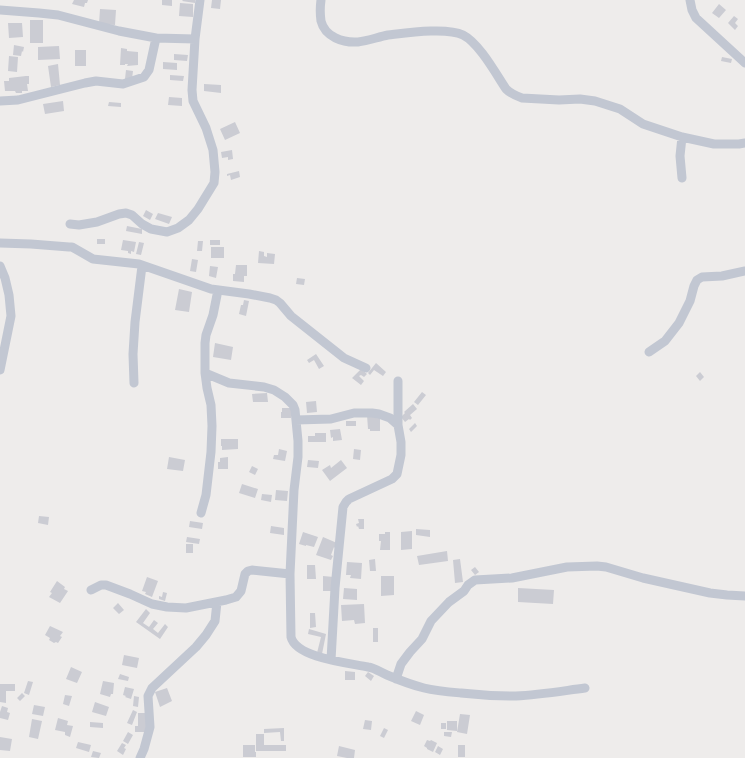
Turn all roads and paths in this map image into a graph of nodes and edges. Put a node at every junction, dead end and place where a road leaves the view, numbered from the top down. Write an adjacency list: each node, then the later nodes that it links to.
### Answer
1 (200, 0): 6 (street)
2 (321, 0): 9 (street)
3 (690, 0): 7 (street)
4 (0, 10): 5 (street)
5 (156, 38): 6 (street); 8 (street)
6 (195, 39): 12 (street)
7 (745, 63)
8 (0, 101)
9 (682, 137): 10 (street); 11 (street)
10 (745, 143)
11 (682, 178)
12 (70, 224)
13 (0, 243): 15 (street)
14 (0, 266): 20 (street)
15 (142, 266): 17 (street); 23 (street)
16 (745, 271): 18 (street)
17 (218, 290): 19 (street); 21 (street)
18 (649, 352)
19 (366, 368)
20 (0, 370)
21 (205, 373): 24 (street); 26 (street)
22 (398, 381): 25 (street)
23 (134, 383)
24 (296, 420): 25 (street); 27 (street)
25 (398, 425): 31 (street)
26 (201, 513)
27 (290, 574): 30 (street); 31 (street)
28 (91, 590): 30 (street)
29 (745, 596): 32 (street)
30 (217, 602): 34 (street)
31 (331, 660): 32 (street)
32 (396, 679): 33 (street)
33 (585, 688)
34 (140, 758)

